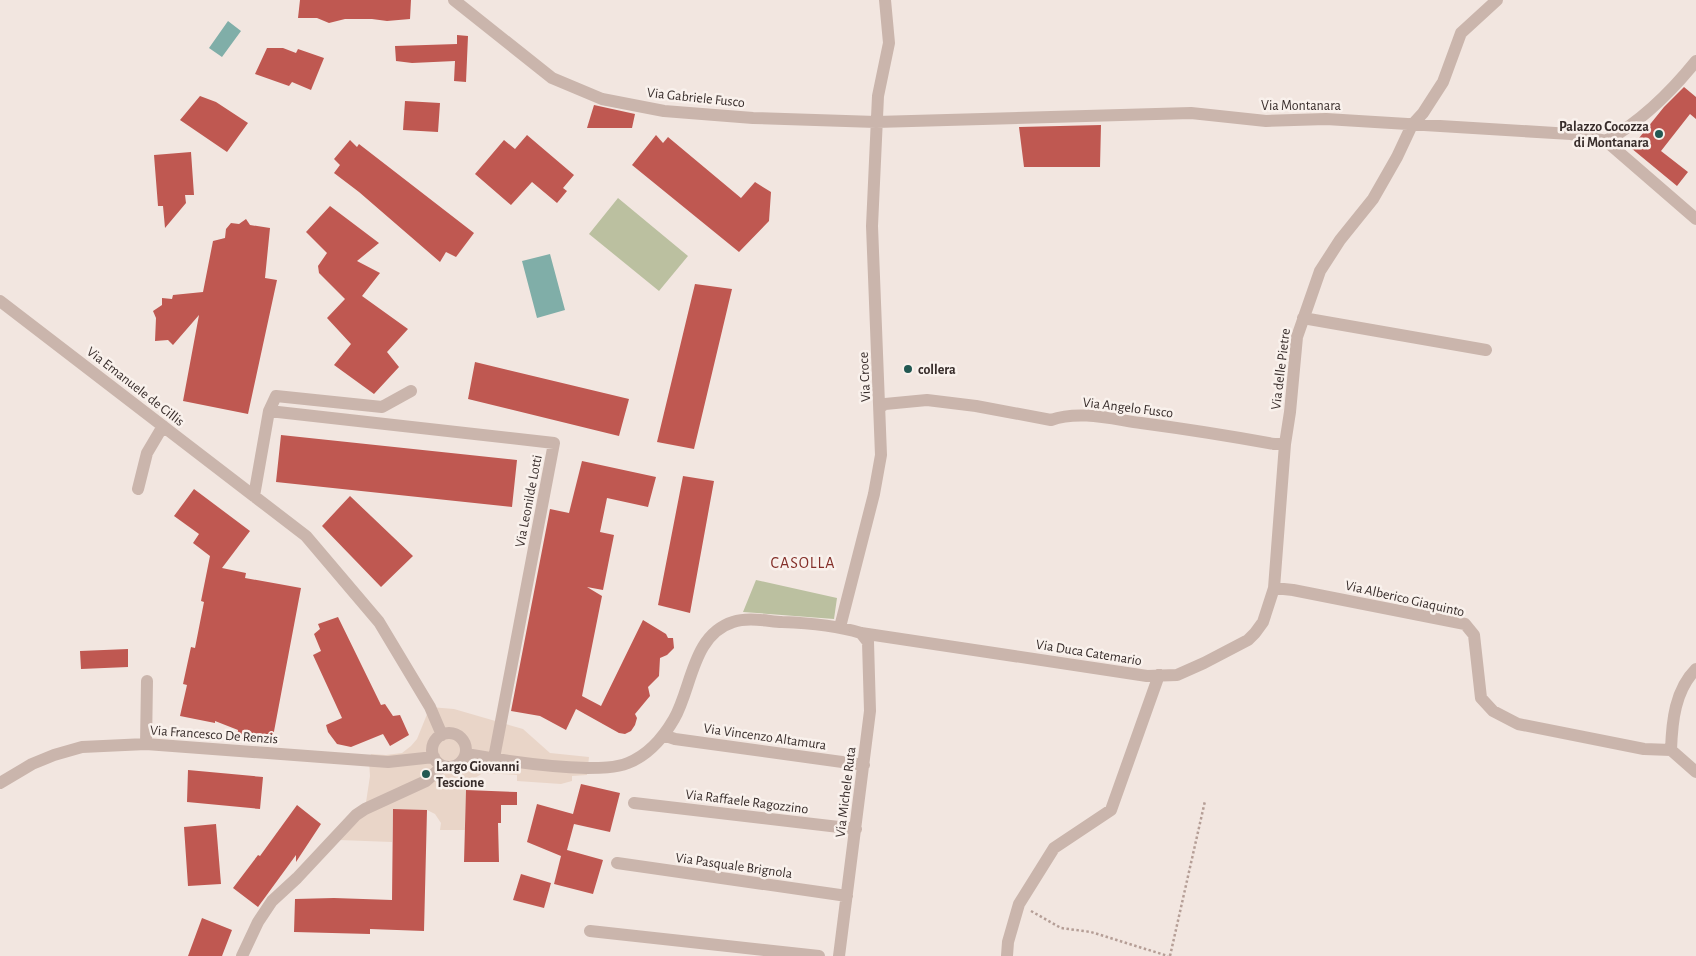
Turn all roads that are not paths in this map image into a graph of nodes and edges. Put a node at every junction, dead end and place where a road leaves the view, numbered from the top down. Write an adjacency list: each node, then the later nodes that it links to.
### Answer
1 (454, 0): 5 (street, Via Gabriele Fusco)
2 (885, 0): 5 (street, Via Croce)
3 (1497, 0): 6 (street, Via delle Pietre)
4 (1696, 62): 7 (street)
5 (876, 122): 6 (street, Via Montanara); 13 (street, Via Croce)
6 (1412, 124): 7 (street, Via Montanara); 10 (street, Via delle Pietre)
7 (1606, 141): 8 (street, Via Montanara)
8 (1696, 219)
9 (0, 301): 15 (street, Via Emanuele de Cillis)
10 (1303, 318): 11 (street); 16 (street, Via delle Pietre)
11 (1486, 350)
12 (411, 391): 14 (street)
13 (880, 407): 16 (street, Via Angelo Fusco); 20 (street, Via Croce)
14 (269, 412): 18 (street); 30 (street, Via Leonilde Lotti)
15 (163, 426): 17 (street); 18 (street, Via Emanuele de Cillis)
16 (1285, 444): 19 (street, Via delle Pietre)
17 (138, 490)
18 (254, 496): 25 (street, Via Emanuele de Cillis)
19 (1274, 588): 23 (street, Via Duca Catemario); 28 (street, Via Alberico Giaquinto)
20 (840, 627): 21 (street); 26 (street)
21 (861, 633): 23 (street, Via Duca Catemario); 32 (street, Via Michele Ruta)
22 (1696, 669): 28 (street)
23 (1159, 675): 43 (street)
24 (147, 681): 27 (street)
25 (442, 735): 29 (street); 31 (street)
26 (663, 735): 30 (street); 32 (street, Via Vincenzo Altamura)
27 (146, 744): 31 (street, Via Francesco De Renzis); 34 (street, Via Francesco De Renzis)
28 (1670, 750): 33 (street)
29 (466, 754): 30 (street); 31 (street)
30 (494, 758)
31 (438, 762): 40 (street)
32 (864, 765): 36 (street, Via Michele Ruta)
33 (1696, 772)
34 (0, 783)
35 (634, 803): 36 (street, Via Raffaele Ragozzino)
36 (856, 829): 38 (street, Via Michele Ruta)
37 (617, 863): 38 (street, Via Pasquale Brignola)
38 (847, 896): 42 (street, Via Michele Ruta)
39 (590, 931): 41 (street)
40 (242, 956)
41 (819, 956)
42 (839, 956)
43 (1007, 956)

